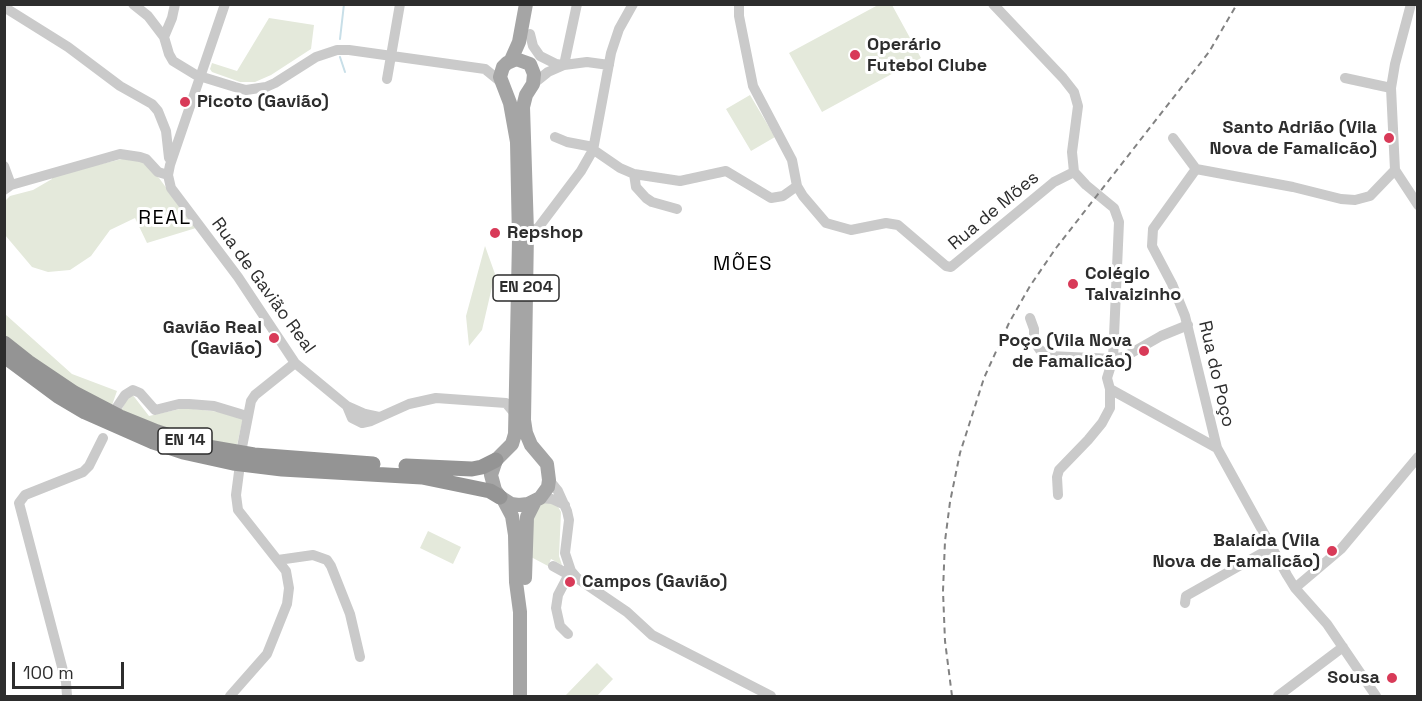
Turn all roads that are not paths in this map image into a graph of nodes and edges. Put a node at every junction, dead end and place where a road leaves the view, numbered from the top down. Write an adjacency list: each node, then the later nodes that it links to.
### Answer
1 (132, 4): 14 (street)
2 (175, 4): 14 (street)
3 (225, 4): 21 (street)
4 (400, 4): 15 (street)
5 (526, 4): 16 (main road)
6 (536, 4): 13 (main road, EN 204)
7 (577, 4): 18 (street)
8 (633, 4): 19 (street)
9 (739, 4): 39 (street)
10 (993, 4): 36 (street)
11 (1411, 4): 26 (street)
12 (4, 7): 27 (street)
13 (530, 34): 17 (main road, EN 204); 18 (street)
14 (164, 37): 21 (street)
15 (391, 56): 20 (street); 21 (street); 23 (street)
16 (509, 61): 17 (main road); 20 (street); 24 (main road)
17 (526, 61): 25 (main road, EN 204)
18 (564, 65): 19 (street); 25 (street)
19 (609, 65): 31 (street)
20 (485, 69): 24 (street)
21 (201, 76): 30 (street)
22 (1345, 78): 26 (street)
23 (387, 79)
24 (503, 84): 25 (main road); 50 (main road, EN 204)
25 (531, 86): 42 (main road, EN 204)
26 (1391, 88): 35 (street)
27 (166, 131): 30 (street); 34 (street)
28 (555, 137): 31 (street)
29 (1173, 138): 33 (street)
30 (177, 142): 34 (street)
31 (593, 150): 37 (street); 42 (street)
32 (4, 166): 38 (street)
33 (1196, 169): 35 (street); 44 (street, Rua do Poço)
34 (169, 170): 38 (street); 48 (street, Rua de Gavião Real)
35 (1395, 170): 40 (street)
36 (1074, 172): 39 (street, Rua de Mões); 47 (street)
37 (634, 174): 39 (street); 41 (street)
38 (7, 186)
39 (797, 186)
40 (1418, 205)
41 (677, 209)
42 (527, 232): 58 (main road, EN 204)
43 (1030, 318): 47 (street)
44 (1188, 325): 47 (street); 57 (street, Rua do Poço)
45 (4, 343): 59 (highway, EN 14)
46 (4, 356): 64 (highway, EN 14)
47 (1113, 359): 49 (street)
48 (295, 363): 51 (street, Rua de Gavião Real); 54 (street)
49 (1110, 389): 57 (street); 63 (street)
50 (516, 393): 51 (street); 53 (main road, EN 204)
51 (506, 403): 53 (street)
52 (117, 407): 54 (street)
53 (516, 415): 59 (main road, EN 204)
54 (247, 416): 56 (street)
55 (103, 438): 77 (street)
56 (243, 447)
57 (1217, 448): 67 (street, Rua do Poço)
58 (537, 452): 59 (main road, EN 14); 62 (main road)
59 (501, 456): 64 (main road)
60 (1418, 457): 71 (street)
61 (239, 472): 68 (street)
62 (549, 480): 65 (main road); 66 (street)
63 (1058, 495)
64 (501, 498): 65 (main road, EN 14); 73 (main road)
65 (538, 500): 66 (street); 73 (main road)
66 (565, 505): 70 (street)
67 (1271, 548): 71 (street, Rua do Poço); 72 (street)
68 (278, 560): 76 (street); 78 (street)
69 (553, 566): 70 (street)
70 (572, 575): 74 (street); 80 (street)
71 (1295, 588): 75 (street, Rua do Poço)
72 (1185, 603)
73 (520, 612): 79 (main road)
74 (568, 634)
75 (1343, 647): 81 (street); 82 (street, Rua do Poço)
76 (360, 657)
77 (67, 696)
78 (230, 696)
79 (520, 696)
80 (771, 696)
81 (1278, 696)
82 (1376, 696)

